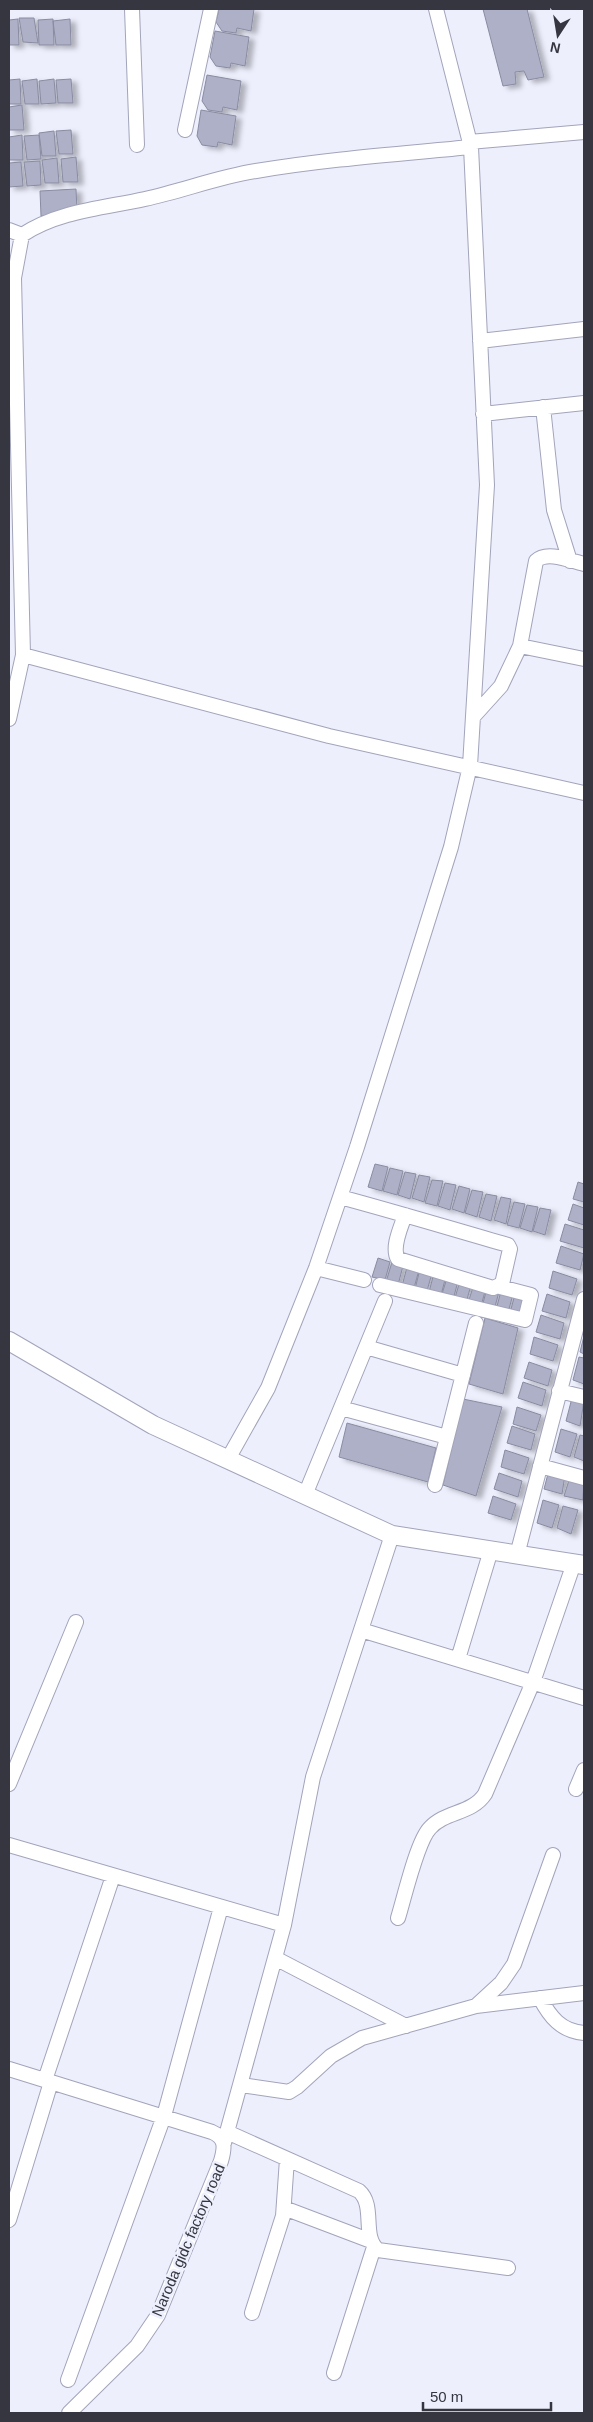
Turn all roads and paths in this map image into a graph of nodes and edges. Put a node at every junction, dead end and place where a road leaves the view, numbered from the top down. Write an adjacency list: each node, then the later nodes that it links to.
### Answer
1 (132, 9): 6 (street)
2 (211, 9): 4 (street)
3 (436, 9): 7 (street)
4 (185, 130)
5 (584, 132): 7 (street)
6 (137, 145)
7 (470, 145): 9 (street); 11 (street)
8 (9, 230): 9 (street)
9 (22, 235): 18 (street)
10 (584, 329): 11 (street)
11 (480, 341): 14 (street)
12 (584, 402): 13 (street)
13 (543, 407): 14 (street); 15 (street)
14 (483, 414): 21 (street)
15 (570, 561): 16 (street); 17 (street)
16 (584, 564)
17 (520, 646): 19 (street); 21 (street)
18 (23, 656): 20 (street); 23 (street)
19 (584, 659)
20 (12, 688): 22 (street)
21 (473, 716): 23 (street)
22 (9, 719)
23 (470, 766): 24 (street); 25 (street)
24 (584, 793)
25 (340, 1197): 26 (street); 27 (street)
26 (405, 1215): 30 (street); 30 (street)
27 (316, 1268): 28 (street); 42 (street)
28 (364, 1280)
29 (380, 1285): 30 (street)
30 (500, 1287)
31 (584, 1299): 33 (street)
32 (386, 1301): 36 (street)
33 (581, 1322): 38 (street)
34 (476, 1323): 37 (street)
35 (9, 1340): 42 (street)
36 (366, 1347): 37 (street); 40 (street)
37 (463, 1375): 41 (street)
38 (560, 1391): 39 (street); 43 (street)
39 (584, 1397)
40 (341, 1408): 41 (street); 46 (street)
41 (447, 1438): 45 (street)
42 (228, 1460): 46 (street)
43 (540, 1466): 44 (street); 49 (street)
44 (584, 1478)
45 (435, 1485)
46 (306, 1495): 47 (street)
47 (392, 1535): 48 (street); 52 (street)
48 (491, 1550): 49 (street); 53 (street)
49 (517, 1555): 50 (street)
50 (579, 1564): 54 (street)
51 (76, 1622): 57 (street)
52 (361, 1630): 53 (street); 64 (street)
53 (458, 1659): 54 (street)
54 (533, 1682): 55 (street); 63 (street)
55 (584, 1698)
56 (584, 1770): 58 (street)
57 (9, 1783)
58 (576, 1789)
59 (9, 1845): 61 (street)
60 (553, 1855): 68 (street)
61 (113, 1876): 62 (street); 72 (street)
62 (221, 1907): 64 (street); 74 (street)
63 (398, 1918)
64 (284, 1925): 65 (street)
65 (275, 1958): 69 (street); 73 (street)
66 (584, 1993): 67 (street)
67 (540, 1998): 68 (street); 70 (street)
68 (476, 2006): 69 (street)
69 (406, 2026): 73 (street)
70 (584, 2034)
71 (9, 2069): 72 (street, Naroda gidc factory road)
72 (48, 2081): 74 (street, Naroda gidc factory road); 78 (street)
73 (241, 2085): 75 (street)
74 (164, 2116): 75 (street, Naroda gidc factory road); 83 (street)
75 (225, 2138): 76 (street); 84 (street, Naroda gidc factory road)
76 (287, 2159): 77 (street); 79 (street)
77 (284, 2208): 79 (street); 81 (street)
78 (9, 2220)
79 (372, 2244): 80 (street); 82 (street)
80 (508, 2268)
81 (252, 2313)
82 (334, 2373)
83 (68, 2380)
84 (69, 2413)

